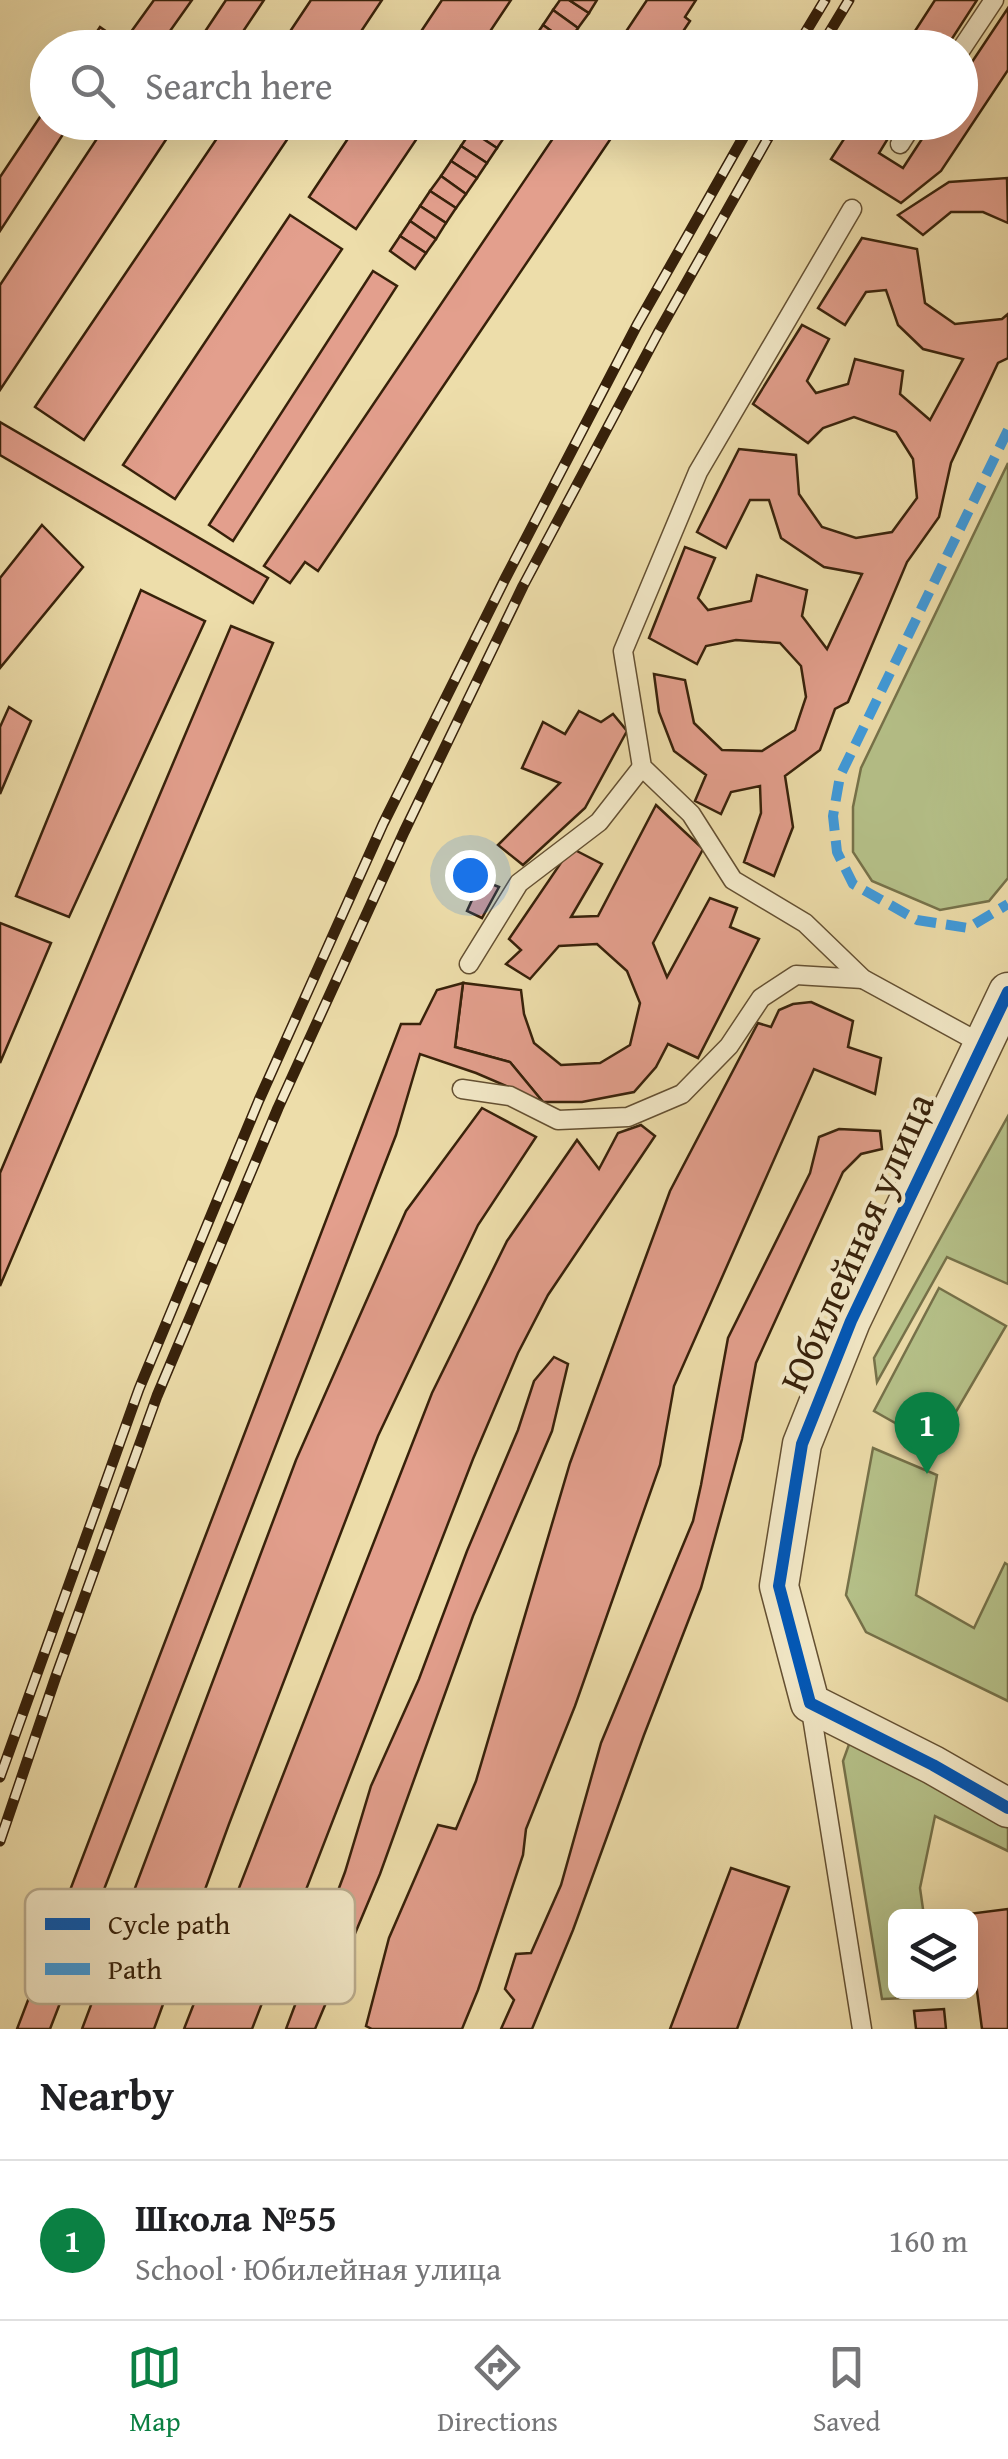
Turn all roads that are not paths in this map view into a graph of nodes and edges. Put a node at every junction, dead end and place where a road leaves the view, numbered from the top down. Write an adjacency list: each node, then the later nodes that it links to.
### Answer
1 (994, 0): 2 (lane)
2 (974, 30)
3 (903, 140): 4 (lane)
4 (900, 144)
5 (852, 209): 6 (lane)
6 (642, 768): 7 (lane); 8 (lane)
7 (470, 964)
8 (864, 979): 10 (lane); 11 (lane)
9 (1008, 992): 10 (street, Юбилейная улица)
10 (982, 1044): 12 (street, Юбилейная улица)
11 (462, 1090)
12 (810, 1703): 13 (street); 14 (lane)
13 (1008, 1808)
14 (862, 2029)

